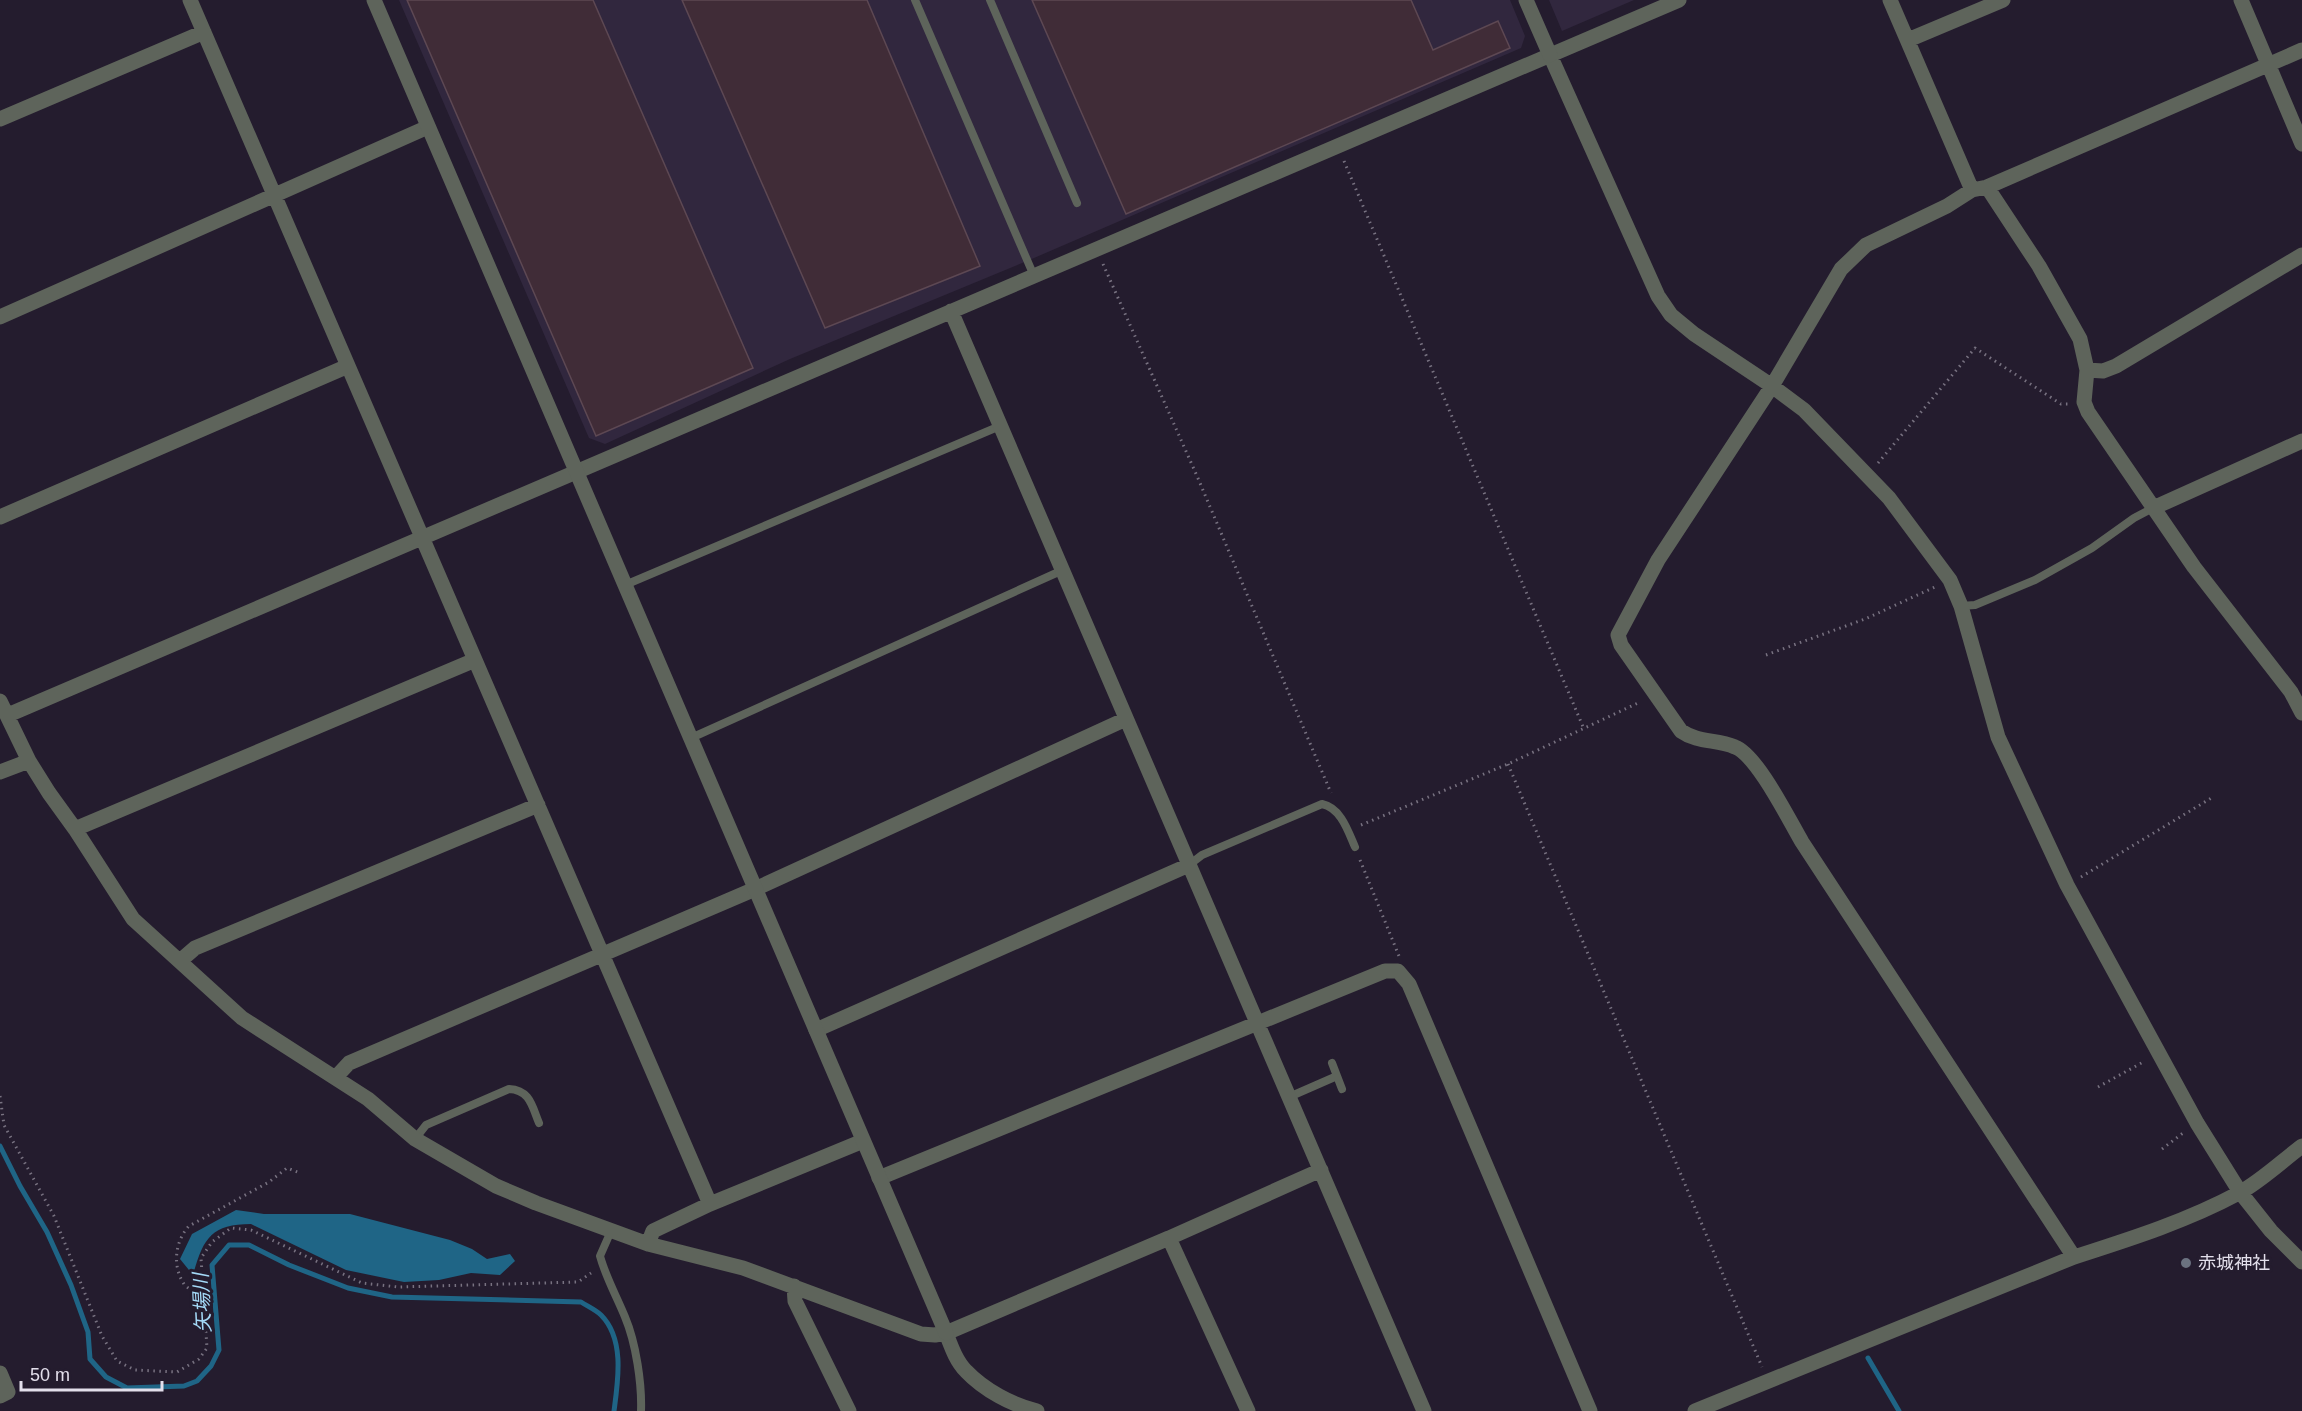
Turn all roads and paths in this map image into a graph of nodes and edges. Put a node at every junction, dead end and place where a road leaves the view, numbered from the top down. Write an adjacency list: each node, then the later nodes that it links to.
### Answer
1 (190, 0): 10 (street)
2 (374, 0): 16 (street)
3 (915, 0): 24 (lane)
4 (990, 0): 21 (lane)
5 (1526, 0): 13 (street)
6 (1679, 0): 13 (street)
7 (1890, 0): 11 (street)
8 (2003, 0): 11 (street)
9 (2241, 0): 14 (street)
10 (204, 32): 15 (street); 20 (street)
11 (1908, 40): 19 (street)
12 (2302, 50): 14 (street)
13 (1550, 55): 18 (street); 29 (street)
14 (2268, 64): 17 (street); 19 (street)
15 (0, 119)
16 (429, 127): 20 (street); 33 (street)
17 (2302, 144)
18 (1338, 146): 22 (street); 50 (path)
19 (1979, 188): 28 (street); 29 (street)
20 (275, 195): 26 (street); 27 (street)
21 (1077, 203)
22 (1097, 249): 24 (street); 57 (path)
23 (2302, 255): 28 (street)
24 (1034, 276): 25 (street)
25 (951, 311): 31 (street); 33 (street)
26 (0, 317)
27 (348, 366): 36 (street); 37 (street)
28 (2087, 370): 30 (street)
29 (1772, 386): 34 (street); 45 (street)
30 (2084, 402): 34 (path); 35 (street)
31 (1000, 426): 38 (street); 40 (lane)
32 (2302, 441): 35 (street)
33 (576, 471): 37 (street); 40 (street)
34 (1867, 476): 39 (street)
35 (2153, 508): 41 (lane); 44 (street)
36 (0, 517)
37 (422, 537): 43 (street); 48 (street)
38 (1063, 570): 49 (street); 51 (lane)
39 (1950, 580): 41 (street); 42 (path)
40 (625, 585): 51 (street)
41 (1961, 606): 62 (street)
42 (1766, 655)
43 (475, 660): 56 (street); 58 (street)
44 (2296, 689): 47 (street)
45 (1654, 693): 50 (path); 91 (street)
46 (0, 701): 48 (street)
47 (2302, 712)
48 (8, 715): 52 (street)
49 (1126, 719): 61 (street); 63 (street)
50 (1584, 729): 53 (path)
51 (691, 738): 63 (street)
52 (29, 760): 54 (street); 58 (street)
53 (1508, 764): 59 (path); 98 (path)
54 (0, 772)
55 (2213, 797): 62 (path)
56 (538, 805): 64 (street); 65 (street)
57 (1330, 806): 59 (lane); 61 (lane)
58 (75, 829): 65 (street)
59 (1347, 830): 60 (lane)
60 (1355, 847): 66 (path)
61 (1189, 865): 67 (street); 68 (street)
62 (2067, 885): 69 (street)
63 (755, 890): 64 (street); 68 (street)
64 (602, 954): 72 (street); 87 (street)
65 (180, 961): 72 (street)
66 (1398, 970): 67 (street); 105 (street)
67 (1257, 1023): 76 (street); 85 (street)
68 (816, 1030): 80 (street)
69 (2160, 1052): 73 (path); 78 (street)
70 (1332, 1063): 71 (lane)
71 (1337, 1076): 74 (lane); 76 (lane)
72 (336, 1077): 79 (street)
73 (2098, 1087)
74 (1342, 1089)
75 (0, 1096): 95 (path)
76 (1289, 1097): 83 (street)
77 (539, 1123): 79 (lane)
78 (2197, 1123): 82 (path); 86 (street)
79 (415, 1139): 88 (street)
80 (863, 1141): 85 (street); 87 (street)
81 (2302, 1146): 86 (street)
82 (2162, 1149)
83 (1321, 1170): 89 (street); 104 (street)
84 (300, 1173): 95 (path)
85 (879, 1178): 96 (street)
86 (2240, 1192): 91 (street); 92 (street)
87 (710, 1204): 90 (street)
88 (611, 1231): 90 (street); 93 (lane)
89 (1169, 1238): 96 (street); 103 (street)
90 (648, 1244): 94 (street)
91 (2074, 1257): 98 (street)
92 (2302, 1262)
93 (603, 1266): 95 (path); 101 (lane)
94 (794, 1286): 96 (street); 102 (street)
95 (204, 1298)
96 (946, 1333): 100 (street)
97 (0, 1373): 99 (street)
98 (1768, 1380): 106 (street)
99 (0, 1396)
100 (1029, 1410)
101 (642, 1411)
102 (849, 1411)
103 (1248, 1411)
104 (1424, 1411)
105 (1590, 1411)
106 (1695, 1411)

